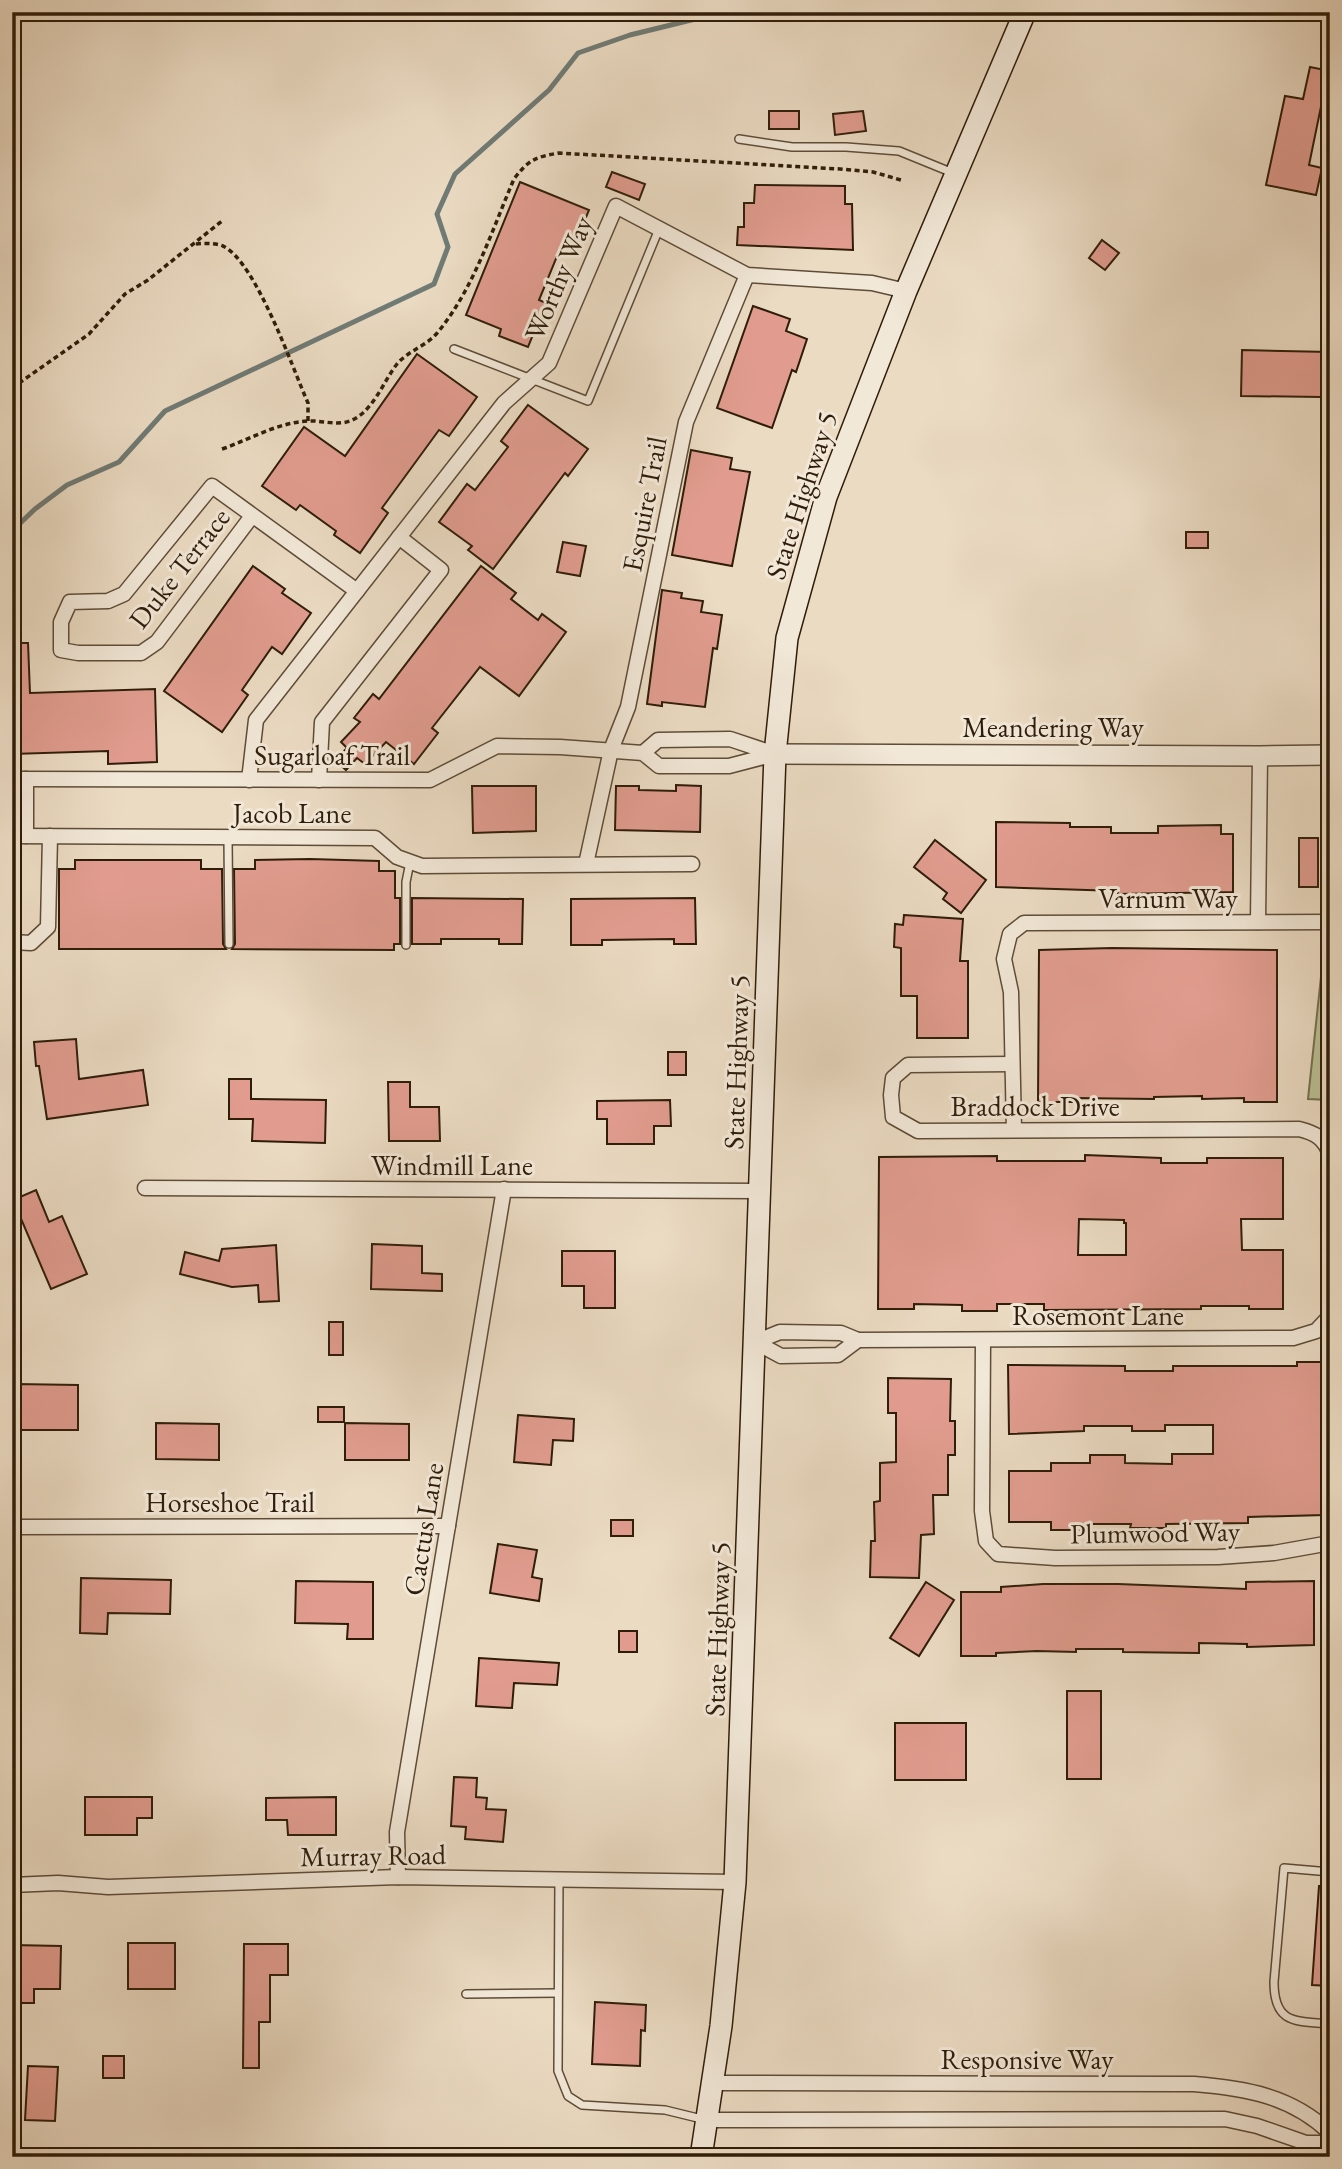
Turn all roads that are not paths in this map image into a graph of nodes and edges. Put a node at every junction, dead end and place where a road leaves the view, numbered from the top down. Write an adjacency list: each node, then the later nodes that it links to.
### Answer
1 (1025, 12): 3 (main road, State Highway 5)
2 (739, 139): 3 (lane)
3 (957, 175): 6 (main road, State Highway 5)
4 (659, 229): 5 (street, Worthy Way); 8 (street, Worthy Way); 8 (lane)
5 (747, 275): 6 (street, Worthy Way); 12 (street, Esquire Trail)
6 (906, 292): 14 (main road, State Highway 5)
7 (454, 349): 8 (lane)
8 (530, 380): 10 (street, Worthy Way)
9 (252, 516): 9 (street, Duke Terrace); 11 (street, Duke Terrace)
10 (399, 537): 11 (street, Worthy Way); 19 (street)
11 (357, 591): 18 (street, Worthy Way)
12 (611, 750): 13 (street, Sugarloaf Trail); 19 (street, Sugarloaf Trail); 24 (street, Esquire Trail)
13 (643, 753): 14 (street, Sugarloaf Trail); 14 (street, Sugarloaf Trail)
14 (775, 754): 16 (street, Meandering Way); 36 (main road, State Highway 5)
15 (1330, 755): 16 (street, Meandering Way)
16 (1260, 756): 26 (street)
17 (19, 779): 18 (street, Sugarloaf Trail); 20 (street)
18 (249, 780): 19 (street, Sugarloaf Trail)
19 (319, 780)
20 (19, 836): 21 (street, Jacob Lane)
21 (50, 836): 22 (street, Jacob Lane); 28 (street)
22 (228, 837): 23 (street, Jacob Lane); 29 (lane)
23 (410, 862): 24 (street, Jacob Lane); 30 (lane)
24 (586, 863): 25 (street, Jacob Lane)
25 (692, 864)
26 (1258, 922): 27 (street, Varnum Way); 31 (street, Varnum Way)
27 (1330, 922)
28 (12, 942)
29 (229, 944)
30 (406, 945)
31 (1011, 1064): 32 (street); 32 (street, Braddock Drive)
32 (1014, 1130): 33 (street, Braddock Drive)
33 (1330, 1155)
34 (145, 1188): 35 (street, Windmill Lane)
35 (504, 1189): 36 (street, Windmill Lane); 41 (street, Cactus Lane)
36 (759, 1191): 40 (main road, State Highway 5)
37 (1330, 1316): 39 (street, Rosemont Lane)
38 (858, 1340): 39 (street, Rosemont Lane); 40 (street, Rosemont Lane); 40 (street, Rosemont Lane)
39 (983, 1340): 43 (street, Plumwood Way)
40 (755, 1342): 47 (main road, State Highway 5)
41 (448, 1526): 42 (street, Horseshoe Trail); 45 (street, Cactus Lane)
42 (12, 1527)
43 (1330, 1543)
44 (1330, 1872): 51 (lane)
45 (398, 1877): 46 (street, Murray Road); 48 (street, Murray Road)
46 (559, 1879): 47 (street, Murray Road); 49 (lane)
47 (735, 1882): 52 (main road, State Highway 5)
48 (12, 1885)
49 (558, 1993): 50 (lane); 53 (lane)
50 (466, 1994)
51 (1330, 2024)
52 (712, 2083): 53 (main road, State Highway 5); 54 (street, Responsive Way)
53 (707, 2120): 55 (street); 56 (main road, State Highway 5)
54 (1330, 2133)
55 (1330, 2143)
56 (701, 2157)

